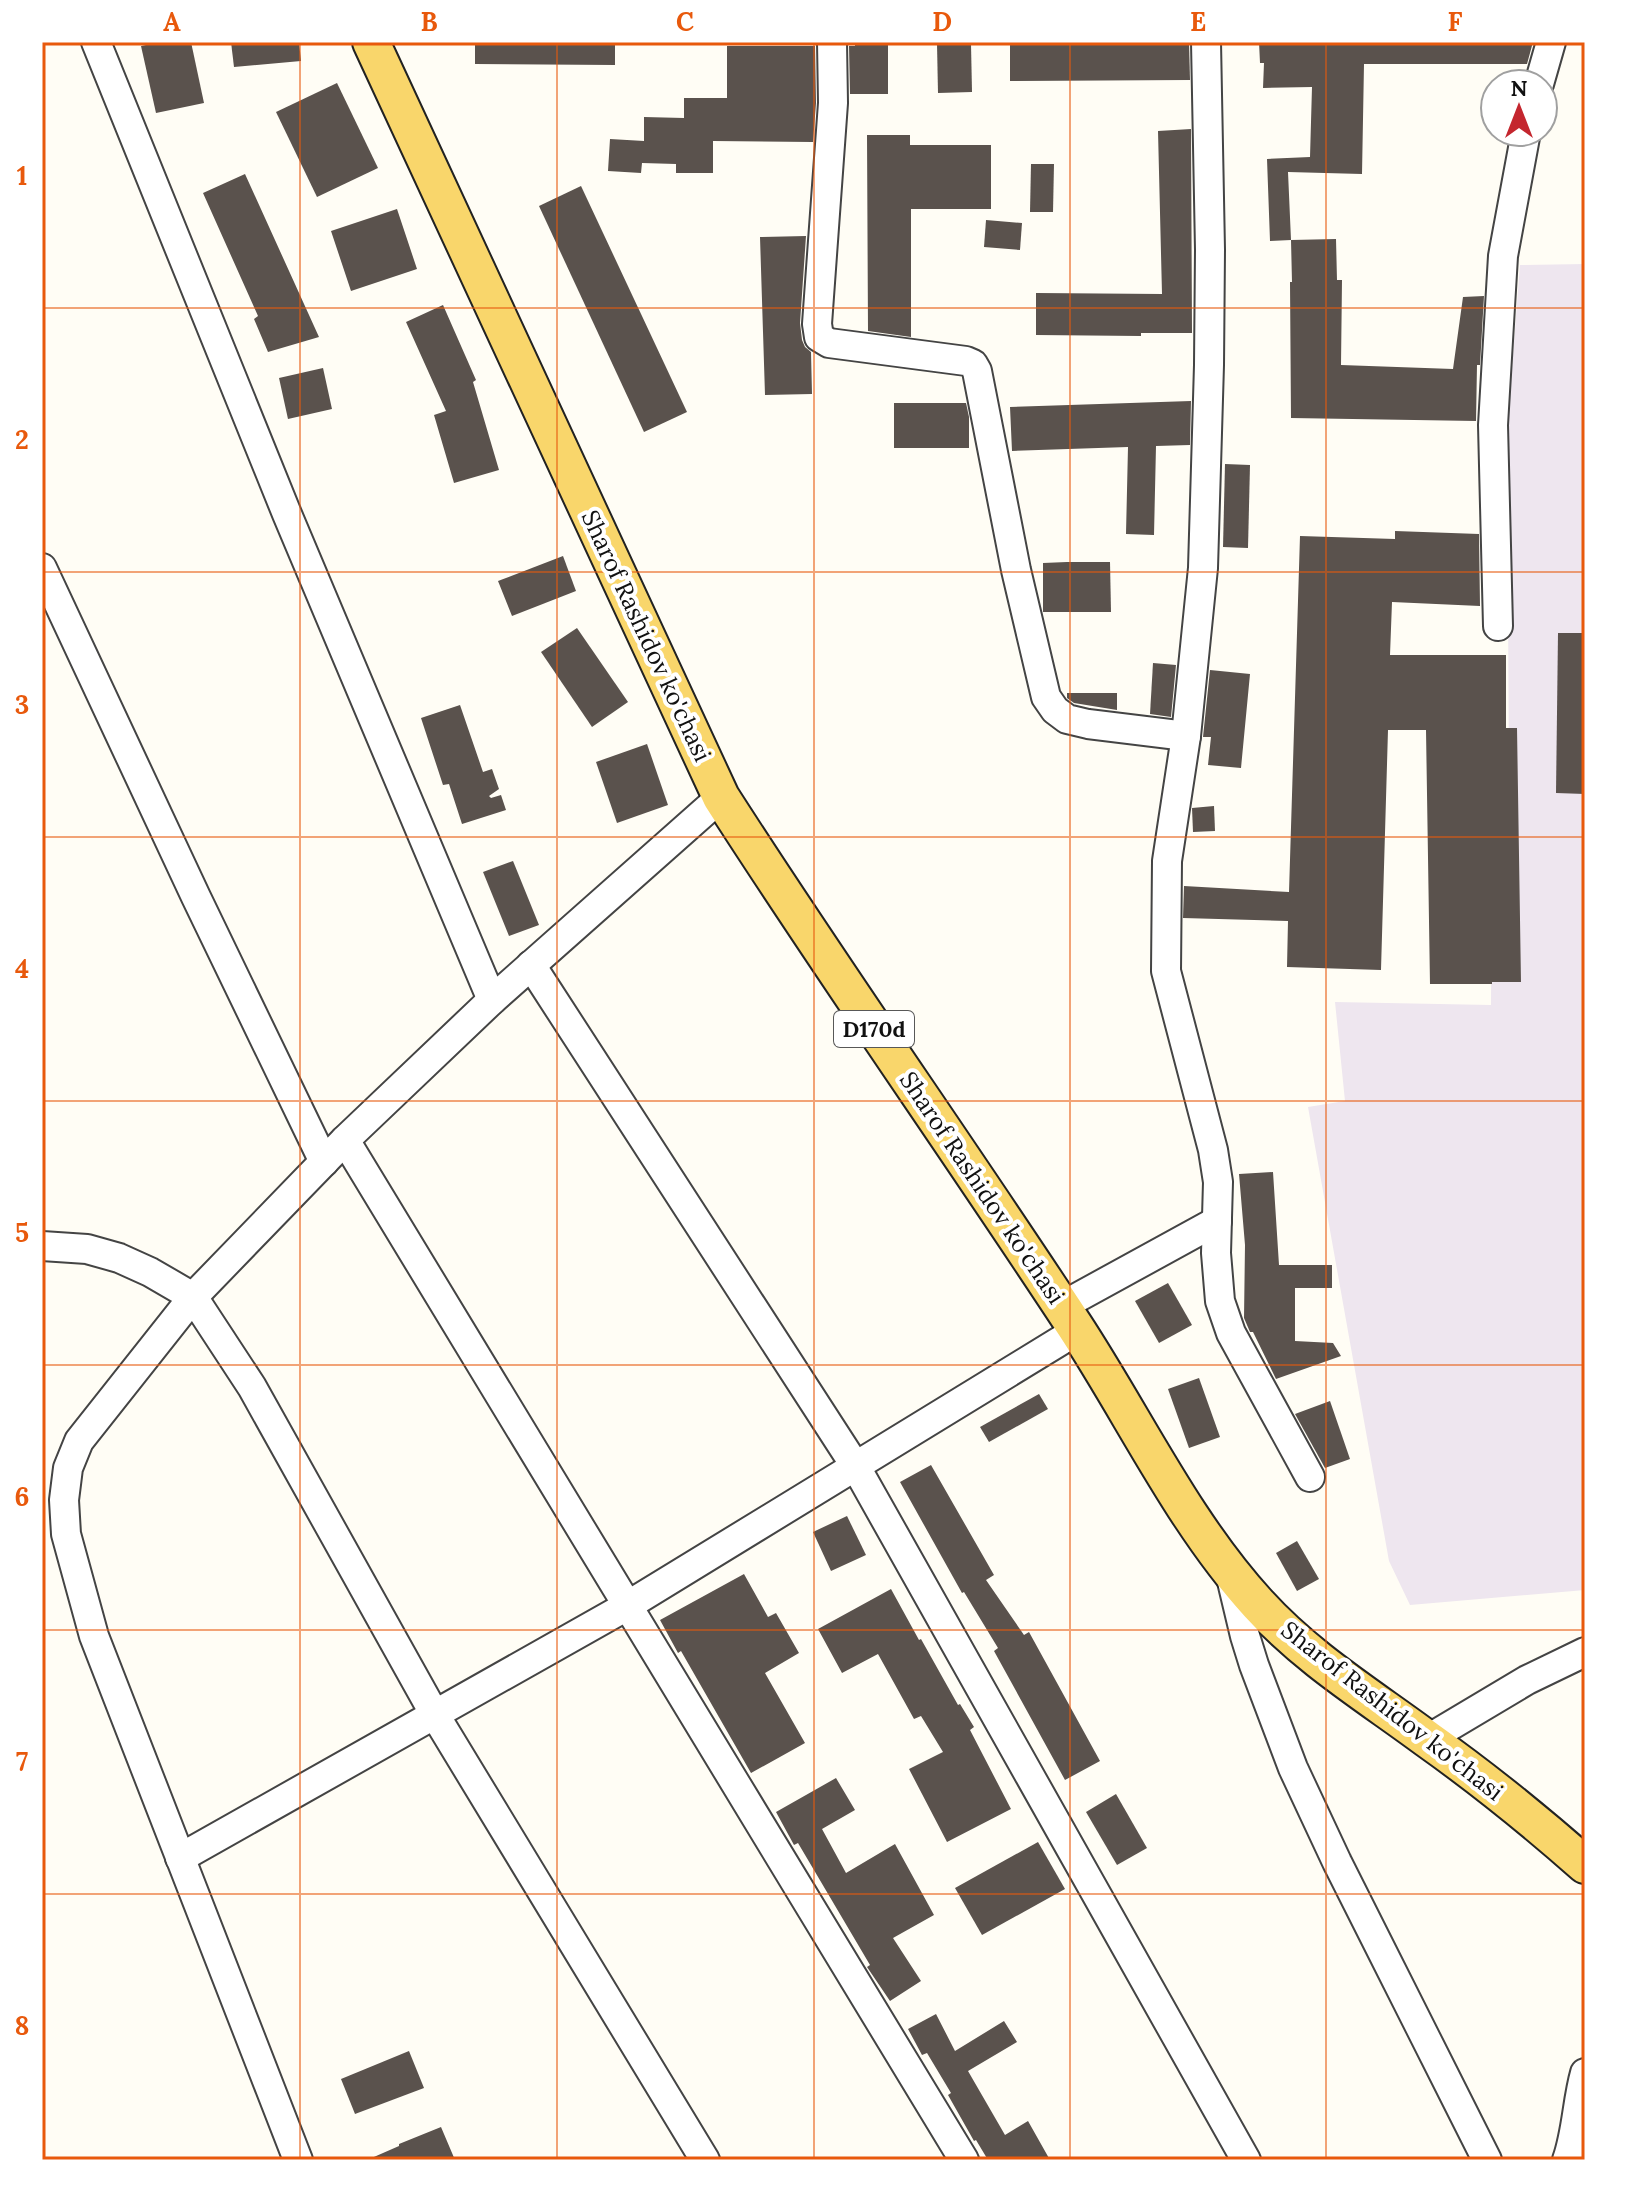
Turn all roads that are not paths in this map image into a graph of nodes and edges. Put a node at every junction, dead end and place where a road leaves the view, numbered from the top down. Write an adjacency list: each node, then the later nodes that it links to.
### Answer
1 (96, 42): 13 (street)
2 (371, 42): 11 (main road, Sharof Rashidov ko'chasi / D170d)
3 (832, 42): 10 (street)
4 (1206, 42): 10 (street)
5 (1551, 42): 6 (street)
6 (1544, 68)
7 (1522, 148): 9 (street)
8 (42, 568): 15 (street)
9 (1498, 626)
10 (1186, 736): 16 (street)
11 (721, 797): 12 (street); 19 (main road, Sharof Rashidov ko'chasi / D170d)
12 (531, 965): 13 (street); 20 (street)
13 (492, 1000): 14 (street)
14 (345, 1140): 15 (street); 23 (street)
15 (324, 1162): 18 (street)
16 (1217, 1221): 19 (street); 21 (street)
17 (42, 1246): 18 (street)
18 (193, 1297): 25 (street); 27 (street)
19 (1070, 1318): 20 (street); 22 (main road, Sharof Rashidov ko'chasi / D170d)
20 (856, 1467): 23 (street); 34 (street)
21 (1310, 1477)
22 (1230, 1572): 26 (main road, Sharof Rashidov ko'chasi / D170d); 35 (street)
23 (627, 1606): 25 (street); 33 (street)
24 (1585, 1652): 26 (street)
25 (435, 1715): 27 (street); 32 (street)
26 (1428, 1739): 28 (main road, Sharof Rashidov ko'chasi / D170d)
27 (180, 1858): 31 (street)
28 (1585, 1865)
29 (1585, 2073): 30 (street)
30 (1575, 2152)
31 (298, 2160)
32 (705, 2160)
33 (964, 2160)
34 (1246, 2160)
35 (1487, 2160)

